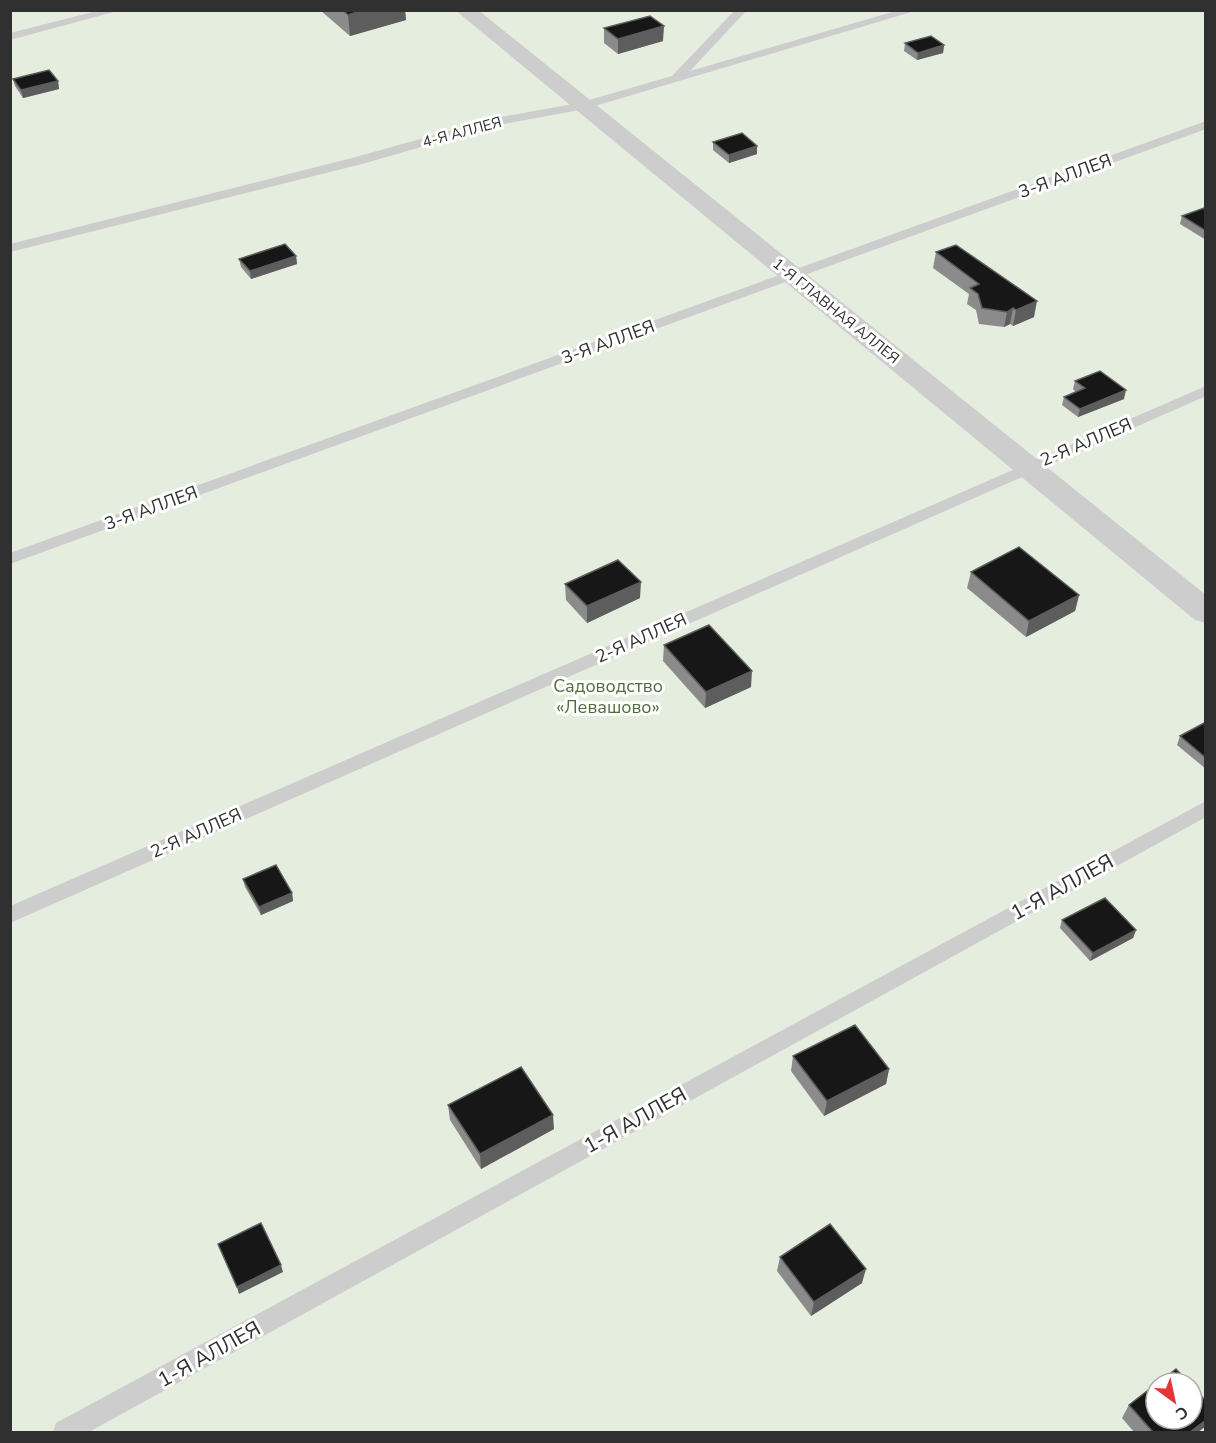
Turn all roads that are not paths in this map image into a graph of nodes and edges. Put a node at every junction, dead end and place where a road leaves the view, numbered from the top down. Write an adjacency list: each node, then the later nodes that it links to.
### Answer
1 (116, 10): 5 (lane)
2 (465, 10): 7 (street, 1-Я ГЛАВНАЯ АЛЛЕЯ)
3 (742, 10): 6 (lane)
4 (913, 10): 6 (lane, 4-Я АЛЛЕЯ)
5 (10, 38)
6 (676, 78): 7 (lane, 4-Я АЛЛЕЯ)
7 (582, 106): 9 (lane, 4-Я АЛЛЕЯ); 10 (street, 1-Я ГЛАВНАЯ АЛЛЕЯ)
8 (1206, 125): 10 (lane, 3-Я АЛЛЕЯ)
9 (10, 248)
10 (792, 275): 12 (street, 1-Я ГЛАВНАЯ АЛЛЕЯ); 13 (lane, 3-Я АЛЛЕЯ)
11 (1206, 390): 12 (lane, 2-Я АЛЛЕЯ)
12 (1029, 467): 14 (street, 1-Я ГЛАВНАЯ АЛЛЕЯ); 16 (lane, 2-Я АЛЛЕЯ)
13 (10, 559)
14 (1206, 612)
15 (1206, 808): 17 (lane, 1-Я АЛЛЕЯ)
16 (10, 915)
17 (65, 1432)

